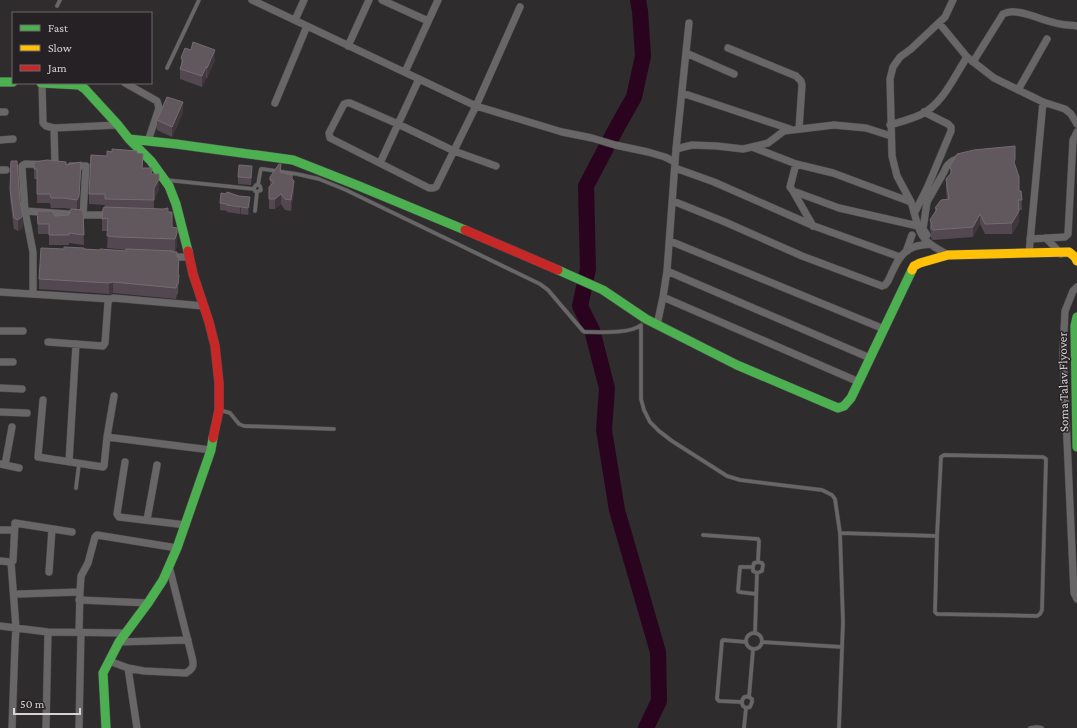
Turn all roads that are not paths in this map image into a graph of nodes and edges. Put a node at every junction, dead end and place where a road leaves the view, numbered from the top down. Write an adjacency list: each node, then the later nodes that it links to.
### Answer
1 (60, 0): 9 (lane)
2 (199, 0): 23 (lane)
3 (252, 0): 11 (street)
4 (304, 0): 11 (street)
5 (369, 0): 18 (street)
6 (382, 0): 12 (street)
7 (438, 0): 12 (street)
8 (953, 0): 14 (street)
9 (57, 6)
10 (520, 8): 37 (street)
11 (295, 20): 15 (street)
12 (428, 21): 24 (street)
13 (689, 23): 20 (street)
14 (939, 23): 21 (street); 42 (street)
15 (307, 26): 18 (street); 36 (street)
16 (1077, 26): 22 (street)
17 (1047, 39): 33 (street)
18 (348, 46): 24 (street)
19 (728, 48): 44 (street)
20 (686, 53): 25 (street); 34 (street)
21 (967, 57): 22 (street); 38 (street)
22 (973, 62): 33 (street)
23 (167, 68)
24 (405, 72): 26 (street)
25 (734, 74)
26 (419, 79): 37 (street); 39 (street)
27 (12, 80): 28 (street)
28 (0, 82)
29 (42, 84): 43 (street)
30 (67, 84): 31 (street)
31 (80, 84): 41 (street)
32 (127, 84): 50 (street)
33 (1018, 90): 35 (street)
34 (682, 93): 44 (street); 52 (street)
35 (1043, 102): 40 (street); 74 (street)
36 (275, 103)
37 (476, 106): 53 (street); 58 (street)
38 (924, 112): 42 (street); 67 (street)
39 (398, 124): 53 (street); 55 (street); 55 (street)
40 (1077, 124)
41 (118, 125): 43 (street); 48 (street)
42 (890, 125): 46 (street)
43 (54, 128): 57 (street)
44 (796, 129): 46 (street); 51 (street)
45 (1077, 132): 73 (street)
46 (891, 136): 64 (street)
47 (13, 139): 49 (street)
48 (129, 139): 50 (street); 60 (street)
49 (0, 140)
50 (148, 141): 95 (street)
51 (752, 147): 52 (street); 56 (street)
52 (676, 150): 58 (street)
53 (454, 151): 55 (street); 59 (street)
54 (967, 157): 81 (street)
55 (380, 163)
56 (796, 164): 62 (street); 64 (street)
57 (55, 165): 65 (street); 68 (street)
58 (675, 165): 63 (street); 70 (street)
59 (496, 166)
60 (165, 180): 61 (lane); 84 (street)
61 (255, 190): 66 (lane); 95 (lane)
62 (793, 191): 70 (street); 71 (street)
63 (673, 201): 75 (street); 85 (street)
64 (911, 202): 67 (street)
65 (25, 210): 68 (street); 78 (street)
66 (255, 211)
67 (915, 212): 71 (street)
68 (83, 215): 69 (street)
69 (116, 215)
70 (814, 226): 85 (street)
71 (918, 226): 76 (street)
72 (912, 236): 77 (street)
73 (1046, 238): 74 (street); 82 (street)
74 (1030, 239): 80 (street)
75 (670, 241): 87 (street); 97 (street)
76 (930, 244): 77 (street); 81 (street)
77 (907, 251): 85 (street)
78 (33, 252): 79 (street); 89 (street)
79 (41, 253)
80 (1029, 253): 81 (street); 82 (street)
81 (951, 255): 97 (street)
82 (1061, 255): 86 (street)
83 (165, 256): 84 (street)
84 (189, 257): 93 (street)
85 (900, 257)
86 (1077, 261)
87 (667, 272): 91 (street); 102 (street)
88 (1077, 287): 145 (street)
89 (33, 290)
90 (0, 292): 92 (street)
91 (663, 297): 96 (street); 105 (street)
92 (110, 299): 93 (street); 101 (street)
93 (204, 306): 110 (street)
94 (1077, 317): 116 (street, Soma Talav Flyover)
95 (643, 323): 96 (street); 131 (lane)
96 (657, 325): 105 (street)
97 (884, 329): 102 (street)
98 (0, 331): 99 (street)
99 (24, 331)
100 (48, 342): 101 (street)
101 (76, 344): 118 (street)
102 (870, 358): 105 (street)
103 (0, 362): 104 (street)
104 (13, 362)
105 (859, 382)
106 (0, 388): 107 (street)
107 (22, 389)
108 (114, 396): 115 (street)
109 (43, 400): 118 (street)
110 (219, 410): 114 (lane); 117 (street)
111 (0, 412): 112 (street)
112 (27, 413)
113 (12, 427): 121 (street)
114 (334, 429)
115 (107, 437): 117 (street); 120 (street)
116 (1077, 447)
117 (212, 450): 126 (street)
118 (69, 462): 120 (street)
119 (125, 462): 125 (street)
120 (79, 464): 124 (lane)
121 (2, 465): 123 (street)
122 (157, 465): 125 (street)
123 (19, 468)
124 (76, 488)
125 (147, 520): 126 (street)
126 (186, 525): 134 (street)
127 (52, 529): 129 (street); 130 (street); 140 (street)
128 (0, 530): 129 (street)
129 (14, 530): 136 (street)
130 (72, 532)
131 (840, 533): 133 (lane); 157 (lane)
132 (703, 535): 137 (lane)
133 (937, 536): 133 (lane)
134 (177, 548): 138 (street); 144 (street)
135 (0, 561): 136 (street)
136 (10, 562): 148 (street)
137 (758, 562): 139 (lane); 141 (lane)
138 (169, 566): 146 (street); 153 (street)
139 (753, 567): 141 (lane); 143 (lane)
140 (49, 572)
141 (757, 573): 143 (lane)
142 (19, 594): 144 (street)
143 (756, 594): 152 (lane)
144 (79, 596): 146 (street); 150 (street)
145 (1077, 599)
146 (148, 603): 151 (street)
147 (0, 626): 148 (street)
148 (16, 628): 149 (street); 164 (street)
149 (48, 632): 150 (street); 165 (street)
150 (80, 632): 151 (street); 166 (street)
151 (126, 632): 154 (street)
152 (754, 633): 155 (lane); 156 (lane)
153 (188, 640): 154 (street); 160 (street)
154 (118, 642): 159 (street)
155 (746, 642): 158 (lane); 162 (lane)
156 (762, 642): 157 (lane); 158 (lane)
157 (842, 647): 170 (lane)
158 (753, 650): 161 (lane)
159 (109, 660): 160 (street); 167 (street)
160 (128, 668): 168 (street)
161 (748, 697): 162 (lane); 163 (lane)
162 (742, 702): 163 (lane)
163 (746, 708): 169 (lane)
164 (12, 728)
165 (46, 728)
166 (79, 728)
167 (106, 728)
168 (137, 728)
169 (744, 728)
170 (839, 728)
171 (1030, 728): 172 (lane)
172 (1042, 728)

